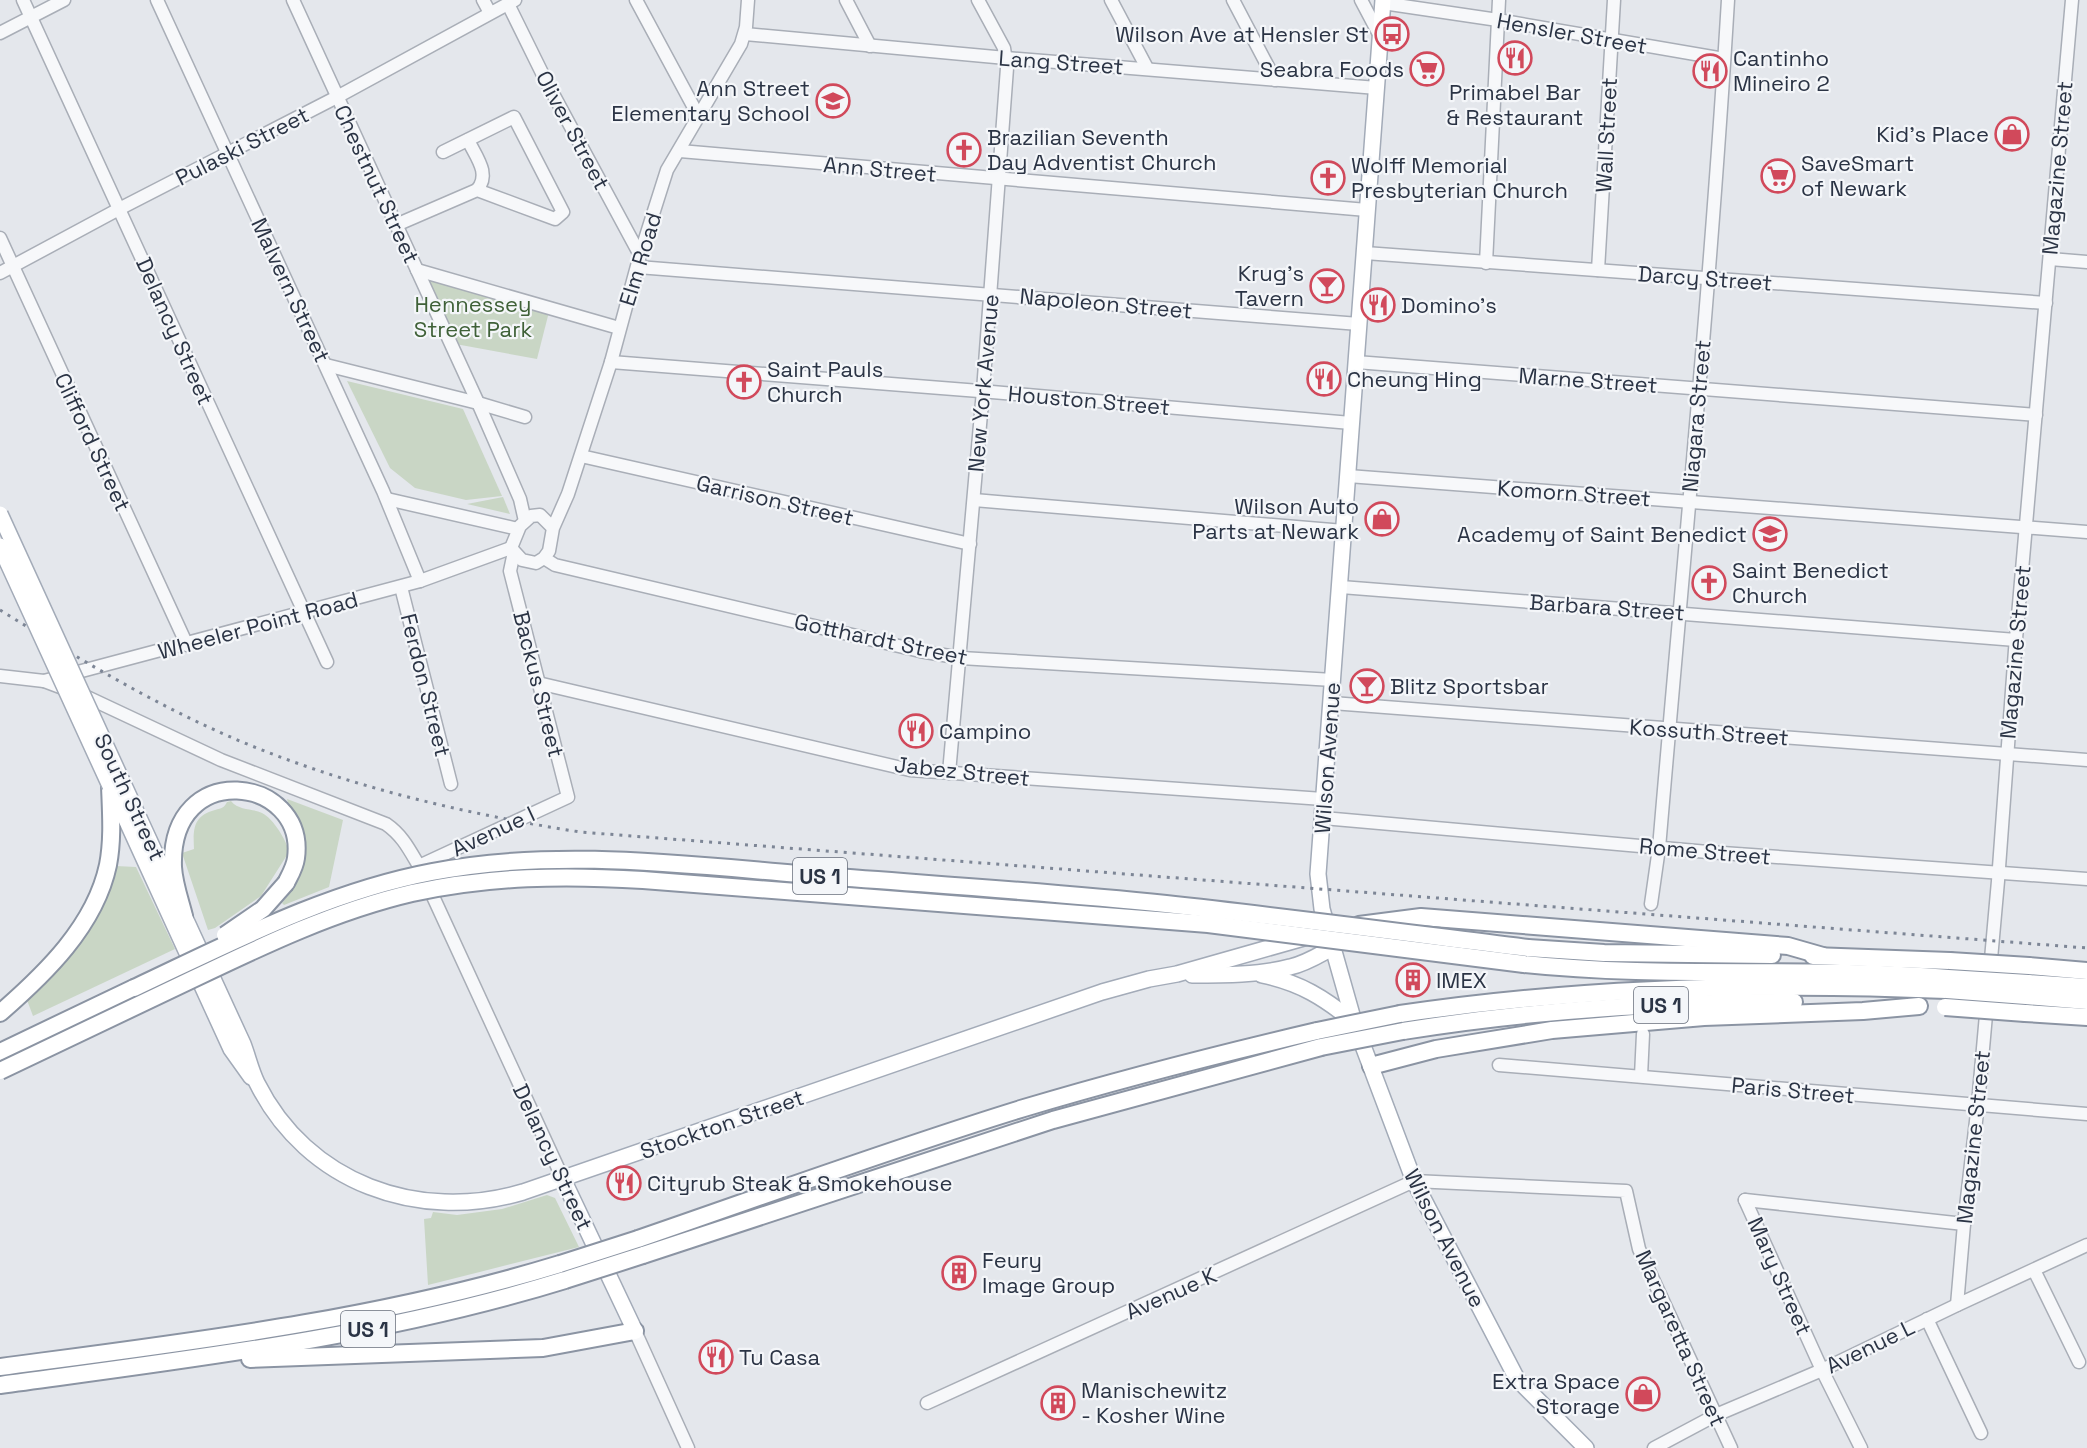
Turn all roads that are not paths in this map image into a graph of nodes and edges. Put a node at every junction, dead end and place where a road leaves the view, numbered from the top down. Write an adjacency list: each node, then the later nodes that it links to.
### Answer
1 (23, 0): 20 (street, Delancy Street)
2 (64, 0): 20 (street)
3 (157, 0): 37 (street, Malvern Street)
4 (293, 0): 32 (street, Chestnut Street)
5 (483, 0): 19 (street)
6 (636, 0): 33 (street)
7 (748, 0): 23 (street, Elm Road)
8 (846, 0): 26 (street)
9 (978, 0): 27 (street, New York Avenue)
10 (1111, 0): 29 (street)
11 (1233, 0): 30 (street)
12 (1361, 0): 24 (street)
13 (1499, 0): 21 (street)
14 (1614, 0): 25 (street, Wall Street)
15 (1728, 0): 28 (street, Niagara Street)
16 (2072, 0): 45 (street, Magazine Street)
17 (511, 2): 19 (street, Pulaski Street); 46 (street, Oliver Street)
18 (1383, 2): 21 (street, Hensler Street); 24 (main road, Wilson Avenue)
19 (490, 13): 32 (street, Pulaski Street)
20 (31, 17): 22 (street); 40 (street, Delancy Street)
21 (1498, 20): 25 (street, Hensler Street); 48 (street)
22 (0, 33)
23 (745, 34): 26 (street, Lang Street); 33 (street, Elm Road)
24 (1380, 36): 31 (main road, Wilson Avenue)
25 (1611, 39): 28 (street, Hensler Street); 51 (street, Wall Street)
26 (870, 46): 27 (street, Lang Street)
27 (1006, 58): 29 (street, Lang Street); 38 (street, New York Avenue)
28 (1724, 59): 53 (street, Niagara Street)
29 (1147, 68): 30 (street, Lang Street)
30 (1275, 80): 31 (street, Lang Street)
31 (1377, 88): 41 (main road, Wilson Avenue)
32 (337, 98): 37 (street, Pulaski Street); 42 (street, Chestnut Street)
33 (699, 117): 35 (street, Elm Road)
34 (468, 140): 36 (street); 39 (street); 39 (street)
35 (680, 151): 38 (street, Ann Street); 46 (street, Elm Road)
36 (443, 152)
37 (229, 154): 40 (street, Pulaski Street); 60 (street, Malvern Street)
38 (1000, 180): 41 (street, Ann Street); 54 (street, New York Avenue)
39 (477, 190): 42 (street)
40 (120, 209): 49 (street, Pulaski Street); 87 (street, Delancy Street)
41 (1367, 210): 44 (main road, Wilson Avenue)
42 (396, 225): 50 (street, Chestnut Street)
43 (0, 238): 49 (street, Clifford Street)
44 (1365, 253): 48 (street, Darcy Street); 56 (main road, Wilson Avenue)
45 (2050, 259): 47 (street); 55 (street, Magazine Street)
46 (639, 261): 54 (street, Napoleon Street); 57 (street, Elm Road)
47 (2087, 262)
48 (1486, 263): 51 (street, Darcy Street)
49 (13, 266): 52 (street, Pulaski Street); 90 (street, Clifford Street)
50 (417, 270): 57 (street); 63 (street, Chestnut Street)
51 (1598, 270): 53 (street, Darcy Street)
52 (0, 273)
53 (1708, 278): 55 (street, Darcy Street); 61 (street, Niagara Street)
54 (990, 294): 56 (street, Napoleon Street); 62 (street, New York Avenue)
55 (2046, 303): 64 (street, Magazine Street)
56 (1359, 324): 59 (main road, Wilson Avenue)
57 (619, 328): 58 (street, Elm Road)
58 (611, 362): 62 (street, Houston Street); 67 (street, Elm Road)
59 (1356, 362): 61 (street, Marne Street); 66 (main road, Wilson Avenue)
60 (326, 365): 63 (street); 69 (street, Malvern Street)
61 (1699, 388): 64 (street, Marne Street); 72 (street, Niagara Street)
62 (983, 391): 66 (street, Houston Street); 71 (street, New York Avenue)
63 (478, 402): 65 (street); 70 (street, Chestnut Street)
64 (2036, 415): 76 (street, Magazine Street)
65 (525, 417)
66 (1351, 423): 68 (main road, Wilson Avenue)
67 (581, 456): 77 (street, Elm Road); 80 (street, Garrison Street)
68 (1348, 476): 72 (street, Komorn Street); 78 (main road, Wilson Avenue)
69 (387, 499): 75 (street); 84 (street, Malvern Street)
70 (520, 499): 74 (street); 75 (street, Chestnut Street)
71 (974, 500): 78 (street); 80 (street, New York Avenue)
72 (1689, 501): 76 (street, Komorn Street); 88 (street, Niagara Street)
73 (0, 514): 102 (main road, South Street, bridge)
74 (540, 516): 75 (street); 77 (street)
75 (521, 525): 82 (street)
76 (2027, 527): 79 (street, Komorn Street); 89 (street, Magazine Street)
77 (553, 528): 83 (street)
78 (1344, 531): 86 (main road, Wilson Avenue)
79 (2087, 532)
80 (970, 544): 91 (street, New York Avenue)
81 (0, 546): 102 (main road, South Street, bridge)
82 (516, 553): 83 (street); 84 (street, Wheeler Point Road); 96 (street, Backus Street)
83 (544, 558): 91 (street, Gotthardt Street)
84 (420, 581): 85 (street, Wheeler Point Road)
85 (401, 587): 87 (street, Wheeler Point Road); 103 (street, Ferdon Street)
86 (1341, 587): 88 (street, Barbara Street); 94 (main road, Wilson Avenue)
87 (304, 612): 90 (street, Wheeler Point Road); 92 (street, Delancy Street)
88 (1679, 613): 89 (street, Barbara Street); 98 (street, Niagara Street)
89 (2016, 640): 99 (street, Magazine Street)
90 (187, 645): 95 (street, Wheeler Point Road)
91 (960, 658): 94 (street, Gotthardt Street); 101 (street, New York Avenue)
92 (327, 662)
93 (0, 676): 95 (street, Wheeler Point Road)
94 (1333, 680): 97 (main road, Wilson Avenue)
95 (44, 681): 108 (street, Delancy Street)
96 (538, 683): 101 (street, Jabez Street); 104 (street, Backus Street)
97 (1332, 703): 98 (street, Kossuth Street); 105 (main road, Wilson Avenue)
98 (1669, 730): 99 (street, Kossuth Street); 107 (street, Niagara Street)
99 (2007, 754): 100 (street, Kossuth Street); 109 (street, Magazine Street)
100 (2087, 760)
101 (949, 772): 105 (street, Jabez Street)
102 (116, 783): 112 (main road, South Street); 126 (highway); 136 (main road, South Street)
103 (452, 784)
104 (568, 797): 108 (street, Avenue I)
105 (1323, 799): 106 (main road, Wilson Avenue)
106 (1323, 818): 107 (street, Rome Street); 113 (main road, Wilson Avenue)
107 (1659, 848): 109 (street, Rome Street); 111 (street, Niagara Street)
108 (419, 866): 140 (street, Delancy Street)
109 (1998, 872): 110 (street, Rome Street); 137 (street, Magazine Street)
110 (2087, 879)
111 (1651, 904)
112 (184, 916): 122 (highway, bridge); 136 (main road, South Street)
113 (1328, 931): 114 (main road, Wilson Avenue); 116 (highway); 119 (main road, Stockton Street)
114 (1332, 948): 118 (main road, Stockton Street); 128 (main road, Wilson Avenue)
115 (1526, 956): 116 (highway, US 1); 120 (highway); 122 (highway, US 1, bridge); 134 (highway, bridge)
116 (1823, 956): 120 (highway, US 1)
117 (2087, 971): 123 (highway, US 1)
118 (1248, 972): 119 (main road, Stockton Street); 128 (main road)
119 (1178, 974): 140 (main road, Stockton Street)
120 (1948, 976): 123 (highway, US 1, bridge); 123 (highway, bridge); 129 (highway)
121 (2087, 987): 123 (highway)
122 (134, 988): 131 (highway, US 1)
123 (2027, 990): 124 (highway); 125 (highway, US 1, bridge); 127 (highway, US 1)
124 (2087, 1001)
125 (1919, 1006): 129 (highway, US 1); 133 (highway)
126 (0, 1013)
127 (2087, 1017)
128 (1354, 1022): 133 (main road, Wilson Avenue)
129 (1402, 1023): 145 (highway, US 1, bridge)
130 (1643, 1034): 135 (street)
131 (0, 1052)
132 (1499, 1065): 135 (street, Paris Street)
133 (1371, 1066): 141 (main road, Wilson Avenue)
134 (0, 1071)
135 (1641, 1076): 137 (street, Paris Street)
136 (255, 1081): 139 (main road, South Street)
137 (1978, 1104): 138 (street, Paris Street); 142 (street, Magazine Street)
138 (2087, 1114)
139 (280, 1120): 140 (main road, Stockton Street)
140 (563, 1179): 148 (main road, Delancy Street)
141 (1414, 1181): 154 (street, Avenue K); 155 (street, Margaretta Street); 158 (main road, Wilson Avenue)
142 (1964, 1224): 146 (street, Magazine Street); 152 (street, Mary Street)
143 (2087, 1245): 144 (street, Avenue L)
144 (2034, 1270): 146 (street, Avenue L); 150 (street)
145 (562, 1272): 149 (highway, US 1); 151 (highway)
146 (1957, 1305): 147 (street, Avenue L)
147 (1928, 1319): 152 (street, Avenue L); 156 (street)
148 (635, 1331): 149 (highway); 157 (street, Delancy Street)
149 (168, 1362): 153 (highway, US 1)
150 (2079, 1362)
151 (0, 1367)
152 (1822, 1370): 155 (street, Avenue L); 161 (street, Mary Street)
153 (0, 1385)
154 (927, 1403)
155 (1716, 1415): 159 (street, Avenue L); 160 (street, Margaretta Street)
156 (1981, 1433)
157 (688, 1448)
158 (1586, 1448)
159 (1654, 1448)
160 (1731, 1448)
161 (1861, 1448)

